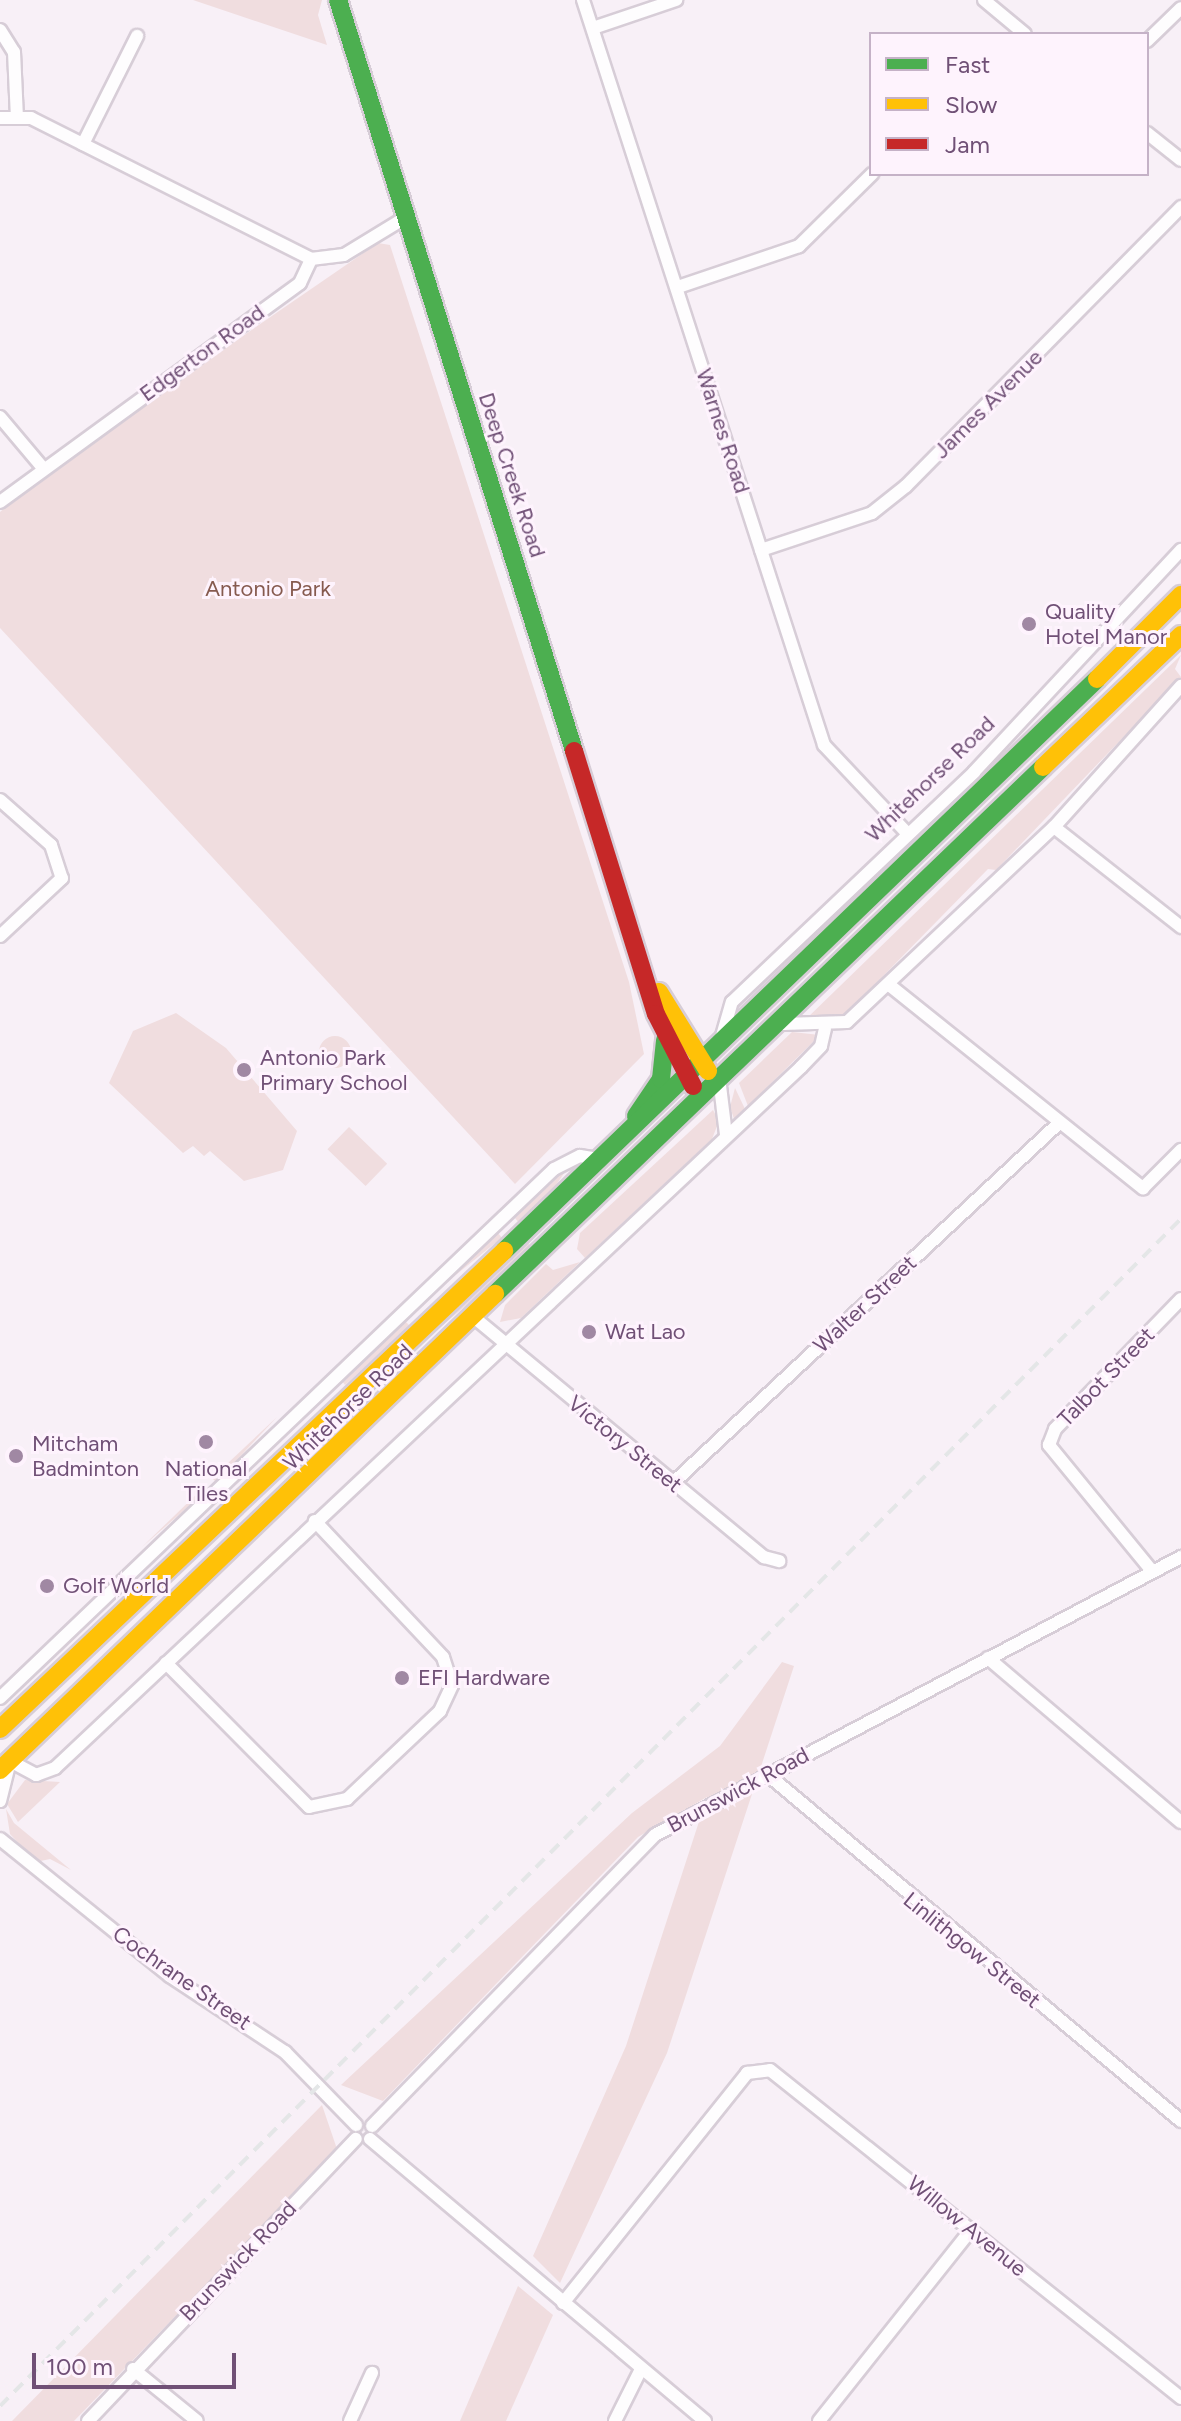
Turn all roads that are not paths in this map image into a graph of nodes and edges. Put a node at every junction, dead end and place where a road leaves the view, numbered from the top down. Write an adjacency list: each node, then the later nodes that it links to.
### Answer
1 (338, 0): 18 (main road, Deep Creek Road)
2 (583, 0): 6 (street, Warnes Road)
3 (676, 0): 6 (street)
4 (984, 0): 8 (street)
5 (1181, 8): 10 (street)
6 (593, 28): 20 (street, Warnes Road)
7 (0, 30): 11 (street)
8 (1018, 32)
9 (137, 36): 14 (street)
10 (1149, 39)
11 (17, 117): 12 (street); 14 (street)
12 (0, 118)
13 (1149, 135): 15 (street)
14 (83, 144): 19 (street)
15 (1181, 160)
16 (870, 176): 20 (street)
17 (1181, 207): 24 (street, James Avenue)
18 (403, 219): 19 (street); 34 (main road, Deep Creek Road)
19 (311, 259): 22 (street, Edgerton Road)
20 (678, 287): 24 (street, Warnes Road)
21 (0, 417): 22 (street)
22 (43, 468): 23 (street, Edgerton Road)
23 (0, 502)
24 (761, 550): 31 (street, Warnes Road)
25 (1181, 550): 31 (street, Whitehorse Road)
26 (1181, 595): 39 (main road, Whitehorse Road)
27 (1181, 635): 36 (main road, Whitehorse Road)
28 (1181, 686): 30 (street)
29 (0, 800): 33 (street)
30 (1054, 827): 32 (street); 35 (street)
31 (908, 834): 39 (street, Whitehorse Road)
32 (1181, 927)
33 (0, 936)
34 (645, 963): 38 (main road, Deep Creek Road); 40 (main road, Deep Creek Road)
35 (888, 984): 37 (street); 44 (street)
36 (783, 1024): 37 (street); 42 (main road, Whitehorse Road)
37 (825, 1028): 45 (street)
38 (665, 1040): 41 (main road, Deep Creek Road); 46 (main road)
39 (720, 1043): 40 (main road, Whitehorse Road)
40 (702, 1062): 41 (main road, Whitehorse Road); 42 (main road, Deep Creek Road)
41 (687, 1076): 43 (main road, Deep Creek Road); 46 (main road, Whitehorse Road)
42 (720, 1086): 43 (main road, Whitehorse Road); 45 (street)
43 (702, 1102): 50 (main road, Whitehorse Road)
44 (1058, 1124): 47 (street); 52 (street, Walter Street)
45 (726, 1135): 51 (street)
46 (624, 1136): 48 (main road, Whitehorse Road)
47 (1181, 1150)
48 (600, 1159): 59 (street, Whitehorse Road); 60 (main road, Whitehorse Road)
49 (1181, 1299): 56 (street, Talbot Street)
50 (476, 1319): 51 (street, Victory Street); 61 (main road, Whitehorse Road)
51 (501, 1345): 52 (street, Victory Street); 53 (street)
52 (673, 1483): 55 (street, Victory Street)
53 (315, 1521): 58 (street); 58 (street)
54 (1181, 1557): 56 (street, Brunswick Road)
55 (779, 1561)
56 (1152, 1571): 57 (street, Brunswick Road)
57 (988, 1658): 62 (street, Brunswick Road); 64 (street)
58 (166, 1663): 61 (street)
59 (0, 1698)
60 (0, 1729)
61 (5, 1766): 63 (street)
62 (767, 1774): 67 (street, Linlithgow Street); 68 (street, Brunswick Road)
63 (0, 1801)
64 (1181, 1822)
65 (0, 1826): 66 (street)
66 (2, 1843): 68 (street, Cochrane Street)
67 (1181, 2121)
68 (366, 2135): 70 (street); 71 (street, Brunswick Road)
69 (971, 2230): 70 (street, Willow Avenue); 74 (street, Willow Avenue); 80 (street)
70 (563, 2303): 72 (street)
71 (133, 2369): 75 (street, Brunswick Road); 76 (street)
72 (641, 2369): 78 (street); 79 (street)
73 (372, 2373): 77 (street)
74 (1181, 2398)
75 (88, 2421)
76 (197, 2421)
77 (350, 2421)
78 (615, 2421)
79 (705, 2421)
80 (819, 2421)

